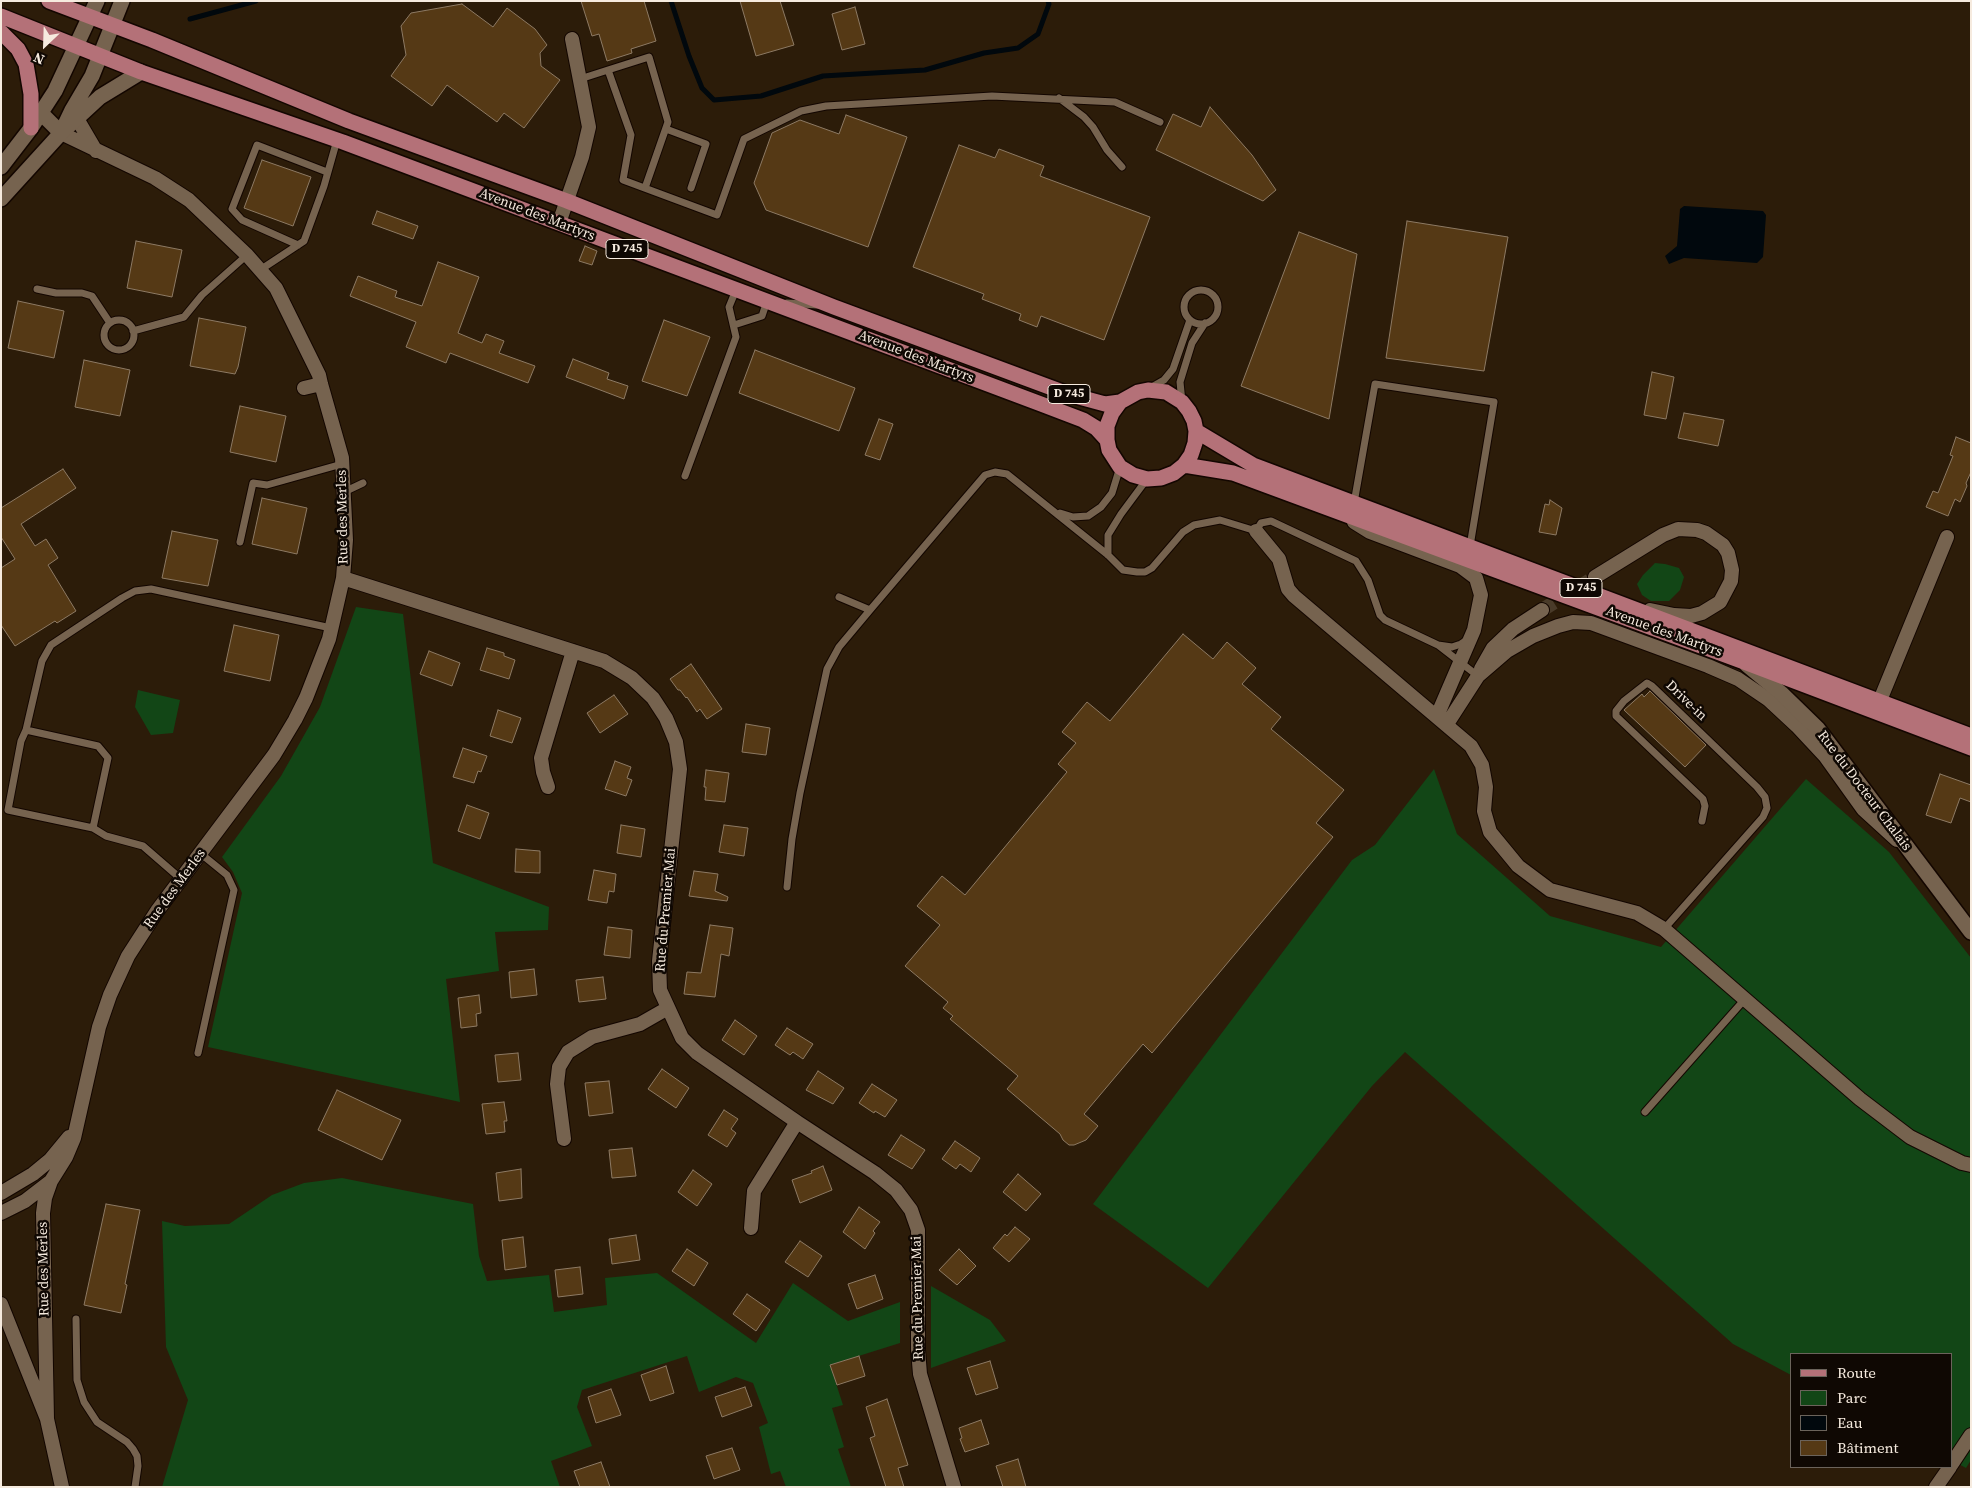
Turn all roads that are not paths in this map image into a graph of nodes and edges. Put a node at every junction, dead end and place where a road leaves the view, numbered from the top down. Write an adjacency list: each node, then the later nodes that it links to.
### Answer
1 (49, 1): 5 (main road, D 745)
2 (97, 1): 5 (main road)
3 (122, 1): 6 (main road)
4 (1, 16): 9 (main road, D 745)
5 (91, 16): 6 (main road, D 745); 9 (main road)
6 (114, 25): 10 (main road); 29 (main road, Avenue des Martyrs / D 745)
7 (1, 32): 18 (main road)
8 (572, 39): 13 (street)
9 (77, 46): 10 (main road, D 745); 15 (main road)
10 (101, 56): 12 (main road, Avenue des Martyrs / D 745); 16 (main road)
11 (608, 70): 13 (lane); 19 (lane); 26 (lane)
12 (141, 72): 16 (main road); 21 (main road, Avenue des Martyrs / D 745)
13 (580, 79): 29 (street)
14 (1059, 98): 17 (lane); 24 (lane); 26 (lane)
15 (41, 113): 18 (main road); 20 (main road)
16 (75, 115): 20 (main road); 22 (street)
17 (1160, 122)
18 (31, 128): 23 (main road)
19 (666, 129): 26 (lane); 27 (lane)
20 (61, 133): 22 (street, Rue des Merles); 28 (main road)
21 (336, 140): 25 (lane); 30 (main road, Avenue des Martyrs / D 745)
22 (96, 151): 32 (street, Rue des Merles)
23 (1, 167)
24 (1122, 167)
25 (327, 172): 31 (lane); 31 (lane)
26 (644, 188)
27 (691, 188)
28 (1, 199)
29 (567, 201): 30 (street); 37 (main road, Avenue des Martyrs / D 745)
30 (559, 223): 35 (main road, Avenue des Martyrs / D 745)
31 (298, 245): 33 (lane)
32 (247, 255): 33 (street, Rue des Merles); 42 (lane)
33 (260, 270): 43 (street, Rue des Merles)
34 (37, 290): 39 (lane)
35 (736, 290): 36 (main road, Avenue des Martyrs / D 745); 41 (lane)
36 (767, 301): 37 (lane); 41 (lane); 49 (main road, Avenue des Martyrs / D 745)
37 (834, 307): 46 (main road, Avenue des Martyrs / D 745)
38 (1190, 320): 40 (lane); 40 (lane); 45 (lane)
39 (110, 323): 42 (lane); 42 (lane)
40 (1205, 323): 47 (lane)
41 (734, 325): 53 (lane)
42 (133, 331)
43 (322, 384): 44 (street); 50 (street, Rue des Merles)
44 (304, 388)
45 (1148, 390): 46 (main road); 47 (main road)
46 (1120, 402): 49 (main road)
47 (1182, 402): 48 (main road)
48 (1196, 432): 51 (main road); 57 (main road, Avenue des Martyrs / D 745)
49 (1106, 440): 52 (main road)
50 (342, 464): 56 (street, Rue des Merles); 62 (lane)
51 (1184, 464): 54 (main road); 58 (main road, Avenue des Martyrs / D 745)
52 (1120, 467): 54 (main road); 59 (lane)
53 (685, 476)
54 (1147, 479): 64 (lane)
55 (363, 483): 56 (lane)
56 (344, 492): 66 (street, Rue des Merles)
57 (1354, 503): 63 (main road, Avenue des Martyrs / D 745); 63 (lane)
58 (1336, 511): 72 (street); 76 (main road, Avenue des Martyrs / D 745)
59 (1055, 512): 64 (lane); 69 (lane)
60 (1256, 531): 64 (lane); 73 (lane); 79 (street)
61 (1947, 537): 78 (street)
62 (240, 542)
63 (1470, 546): 68 (main road, Avenue des Martyrs / D 745)
64 (1108, 555)
65 (1595, 577): 68 (street)
66 (343, 578): 71 (street, Rue des Merles); 74 (street, Rue du Premier Mai)
67 (840, 597): 69 (lane)
68 (1619, 603): 78 (main road, Avenue des Martyrs / D 745)
69 (870, 610): 89 (lane)
70 (1542, 610): 77 (street)
71 (331, 628): 80 (lane); 86 (street, Rue des Merles)
72 (1472, 636): 73 (lane); 75 (street)
73 (1438, 645): 75 (lane)
74 (573, 651): 83 (street); 93 (street, Rue du Premier Mai)
75 (1460, 662): 77 (lane); 79 (street)
76 (1744, 662): 78 (main road, Avenue des Martyrs / D 745); 87 (main road, Rue du Docteur Chalais)
77 (1478, 676): 79 (street); 87 (street)
78 (1878, 706): 81 (main road, Avenue des Martyrs / D 745); 82 (main road, Avenue des Martyrs / D 745)
79 (1442, 720): 90 (street)
80 (26, 730): 85 (lane); 85 (lane)
81 (1971, 736)
82 (1971, 748)
83 (548, 787)
84 (1702, 820): 90 (lane, Drive-in)
85 (93, 828): 88 (lane)
86 (200, 853): 88 (street, Rue des Merles); 94 (lane)
87 (1913, 856): 91 (main road, Rue du Docteur Chalais)
88 (181, 879): 97 (street, Rue des Merles)
89 (787, 887)
90 (1664, 929): 92 (street)
91 (1971, 932)
92 (1745, 999): 95 (lane); 99 (street)
93 (668, 1008): 96 (street, Rue du Premier Mai); 98 (street)
94 (198, 1053)
95 (1645, 1112)
96 (797, 1122): 106 (street); 115 (street, Rue du Premier Mai)
97 (77, 1127): 100 (street, Rue des Merles); 101 (street, Rue des Merles)
98 (564, 1138)
99 (1971, 1165)
100 (51, 1181): 103 (street); 104 (street, Rue des Merles)
101 (8, 1185): 102 (street, Rue des Merles); 103 (street)
102 (1, 1193)
103 (25, 1202): 104 (street); 105 (street)
104 (43, 1212): 109 (street, Rue des Merles)
105 (1, 1213)
106 (751, 1228)
107 (1, 1304): 109 (street, Rue des Merles)
108 (76, 1319): 114 (lane)
109 (47, 1419): 113 (street, Rue des Merles)
110 (1971, 1435): 111 (street)
111 (1952, 1463)
112 (1949, 1468): 116 (street)
113 (62, 1487)
114 (135, 1487)
115 (954, 1487)
116 (1936, 1487)

